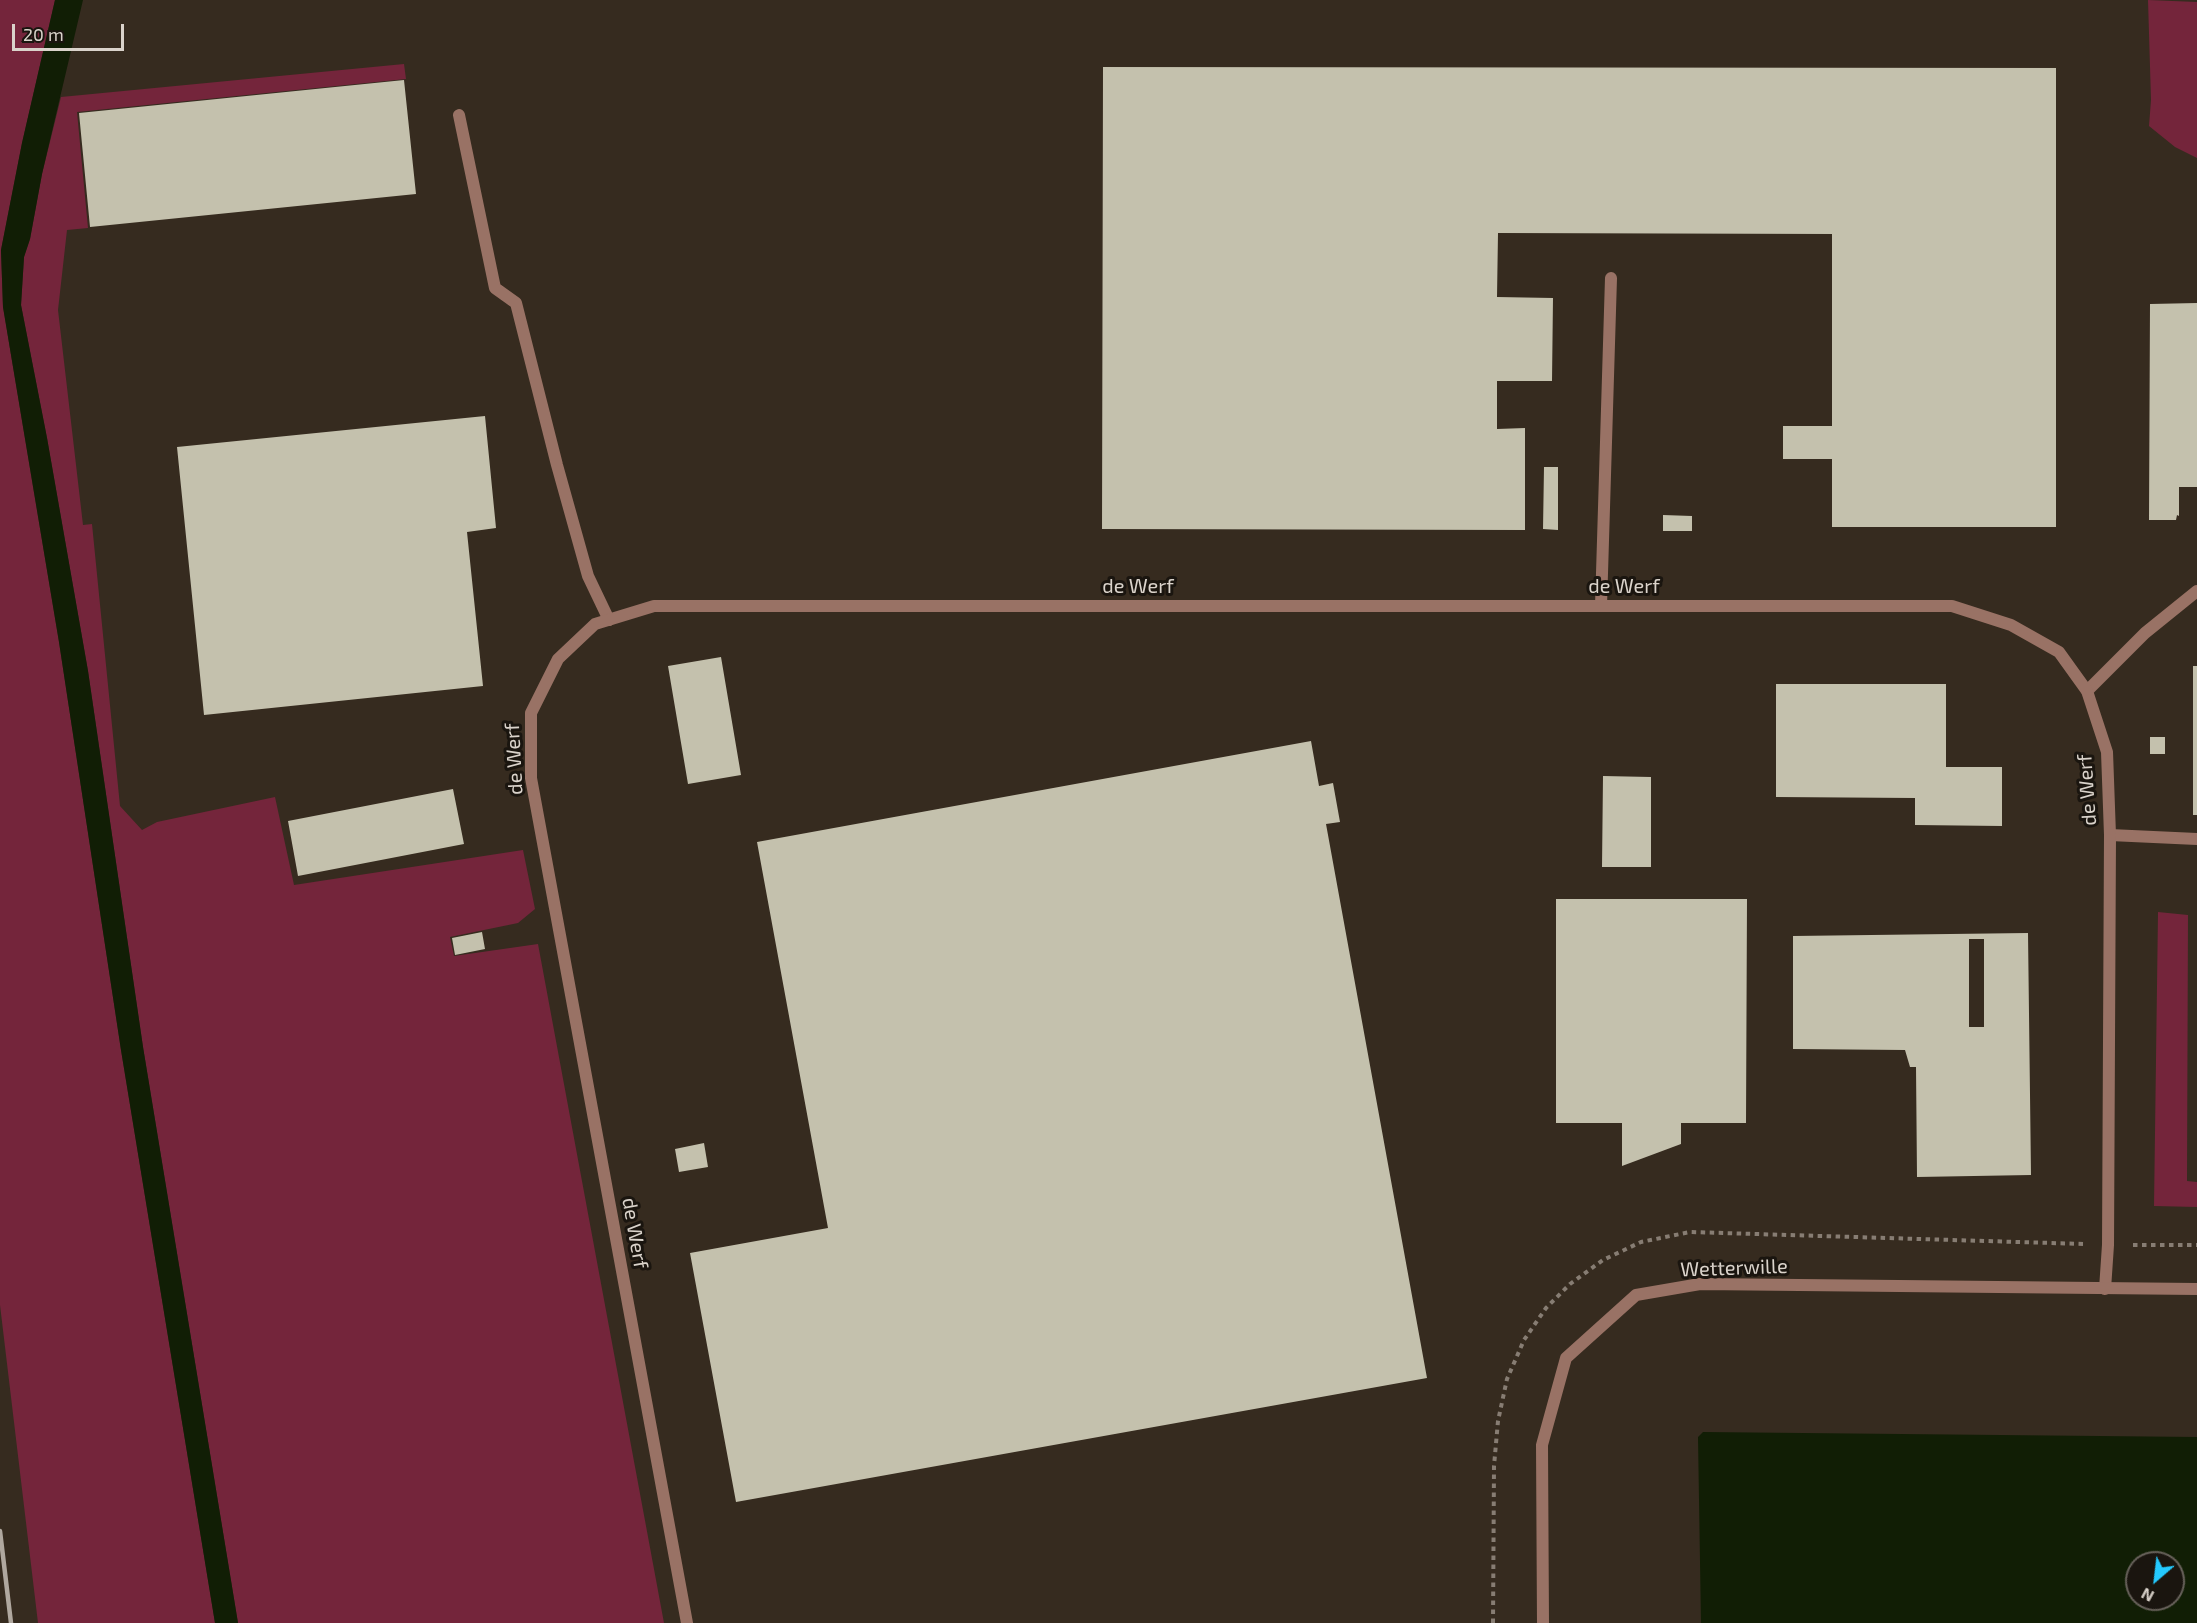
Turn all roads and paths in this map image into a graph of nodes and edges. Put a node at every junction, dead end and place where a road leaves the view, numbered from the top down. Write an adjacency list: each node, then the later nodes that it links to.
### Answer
1 (459, 115): 5 (street)
2 (1611, 278): 4 (street)
3 (2197, 591): 6 (street)
4 (1601, 606): 5 (street, de Werf); 6 (street, de Werf)
5 (609, 620): 13 (street, de Werf)
6 (2087, 691): 7 (street, de Werf)
7 (2110, 835): 8 (street); 9 (street, de Werf)
8 (2197, 839)
9 (2108, 1245): 10 (path); 11 (street, de Werf); 14 (path)
10 (2197, 1245)
11 (2106, 1289): 12 (street, Wetterwille); 15 (street, Wetterwille)
12 (2197, 1290)
13 (687, 1623)
14 (1493, 1623)
15 (1543, 1623)

